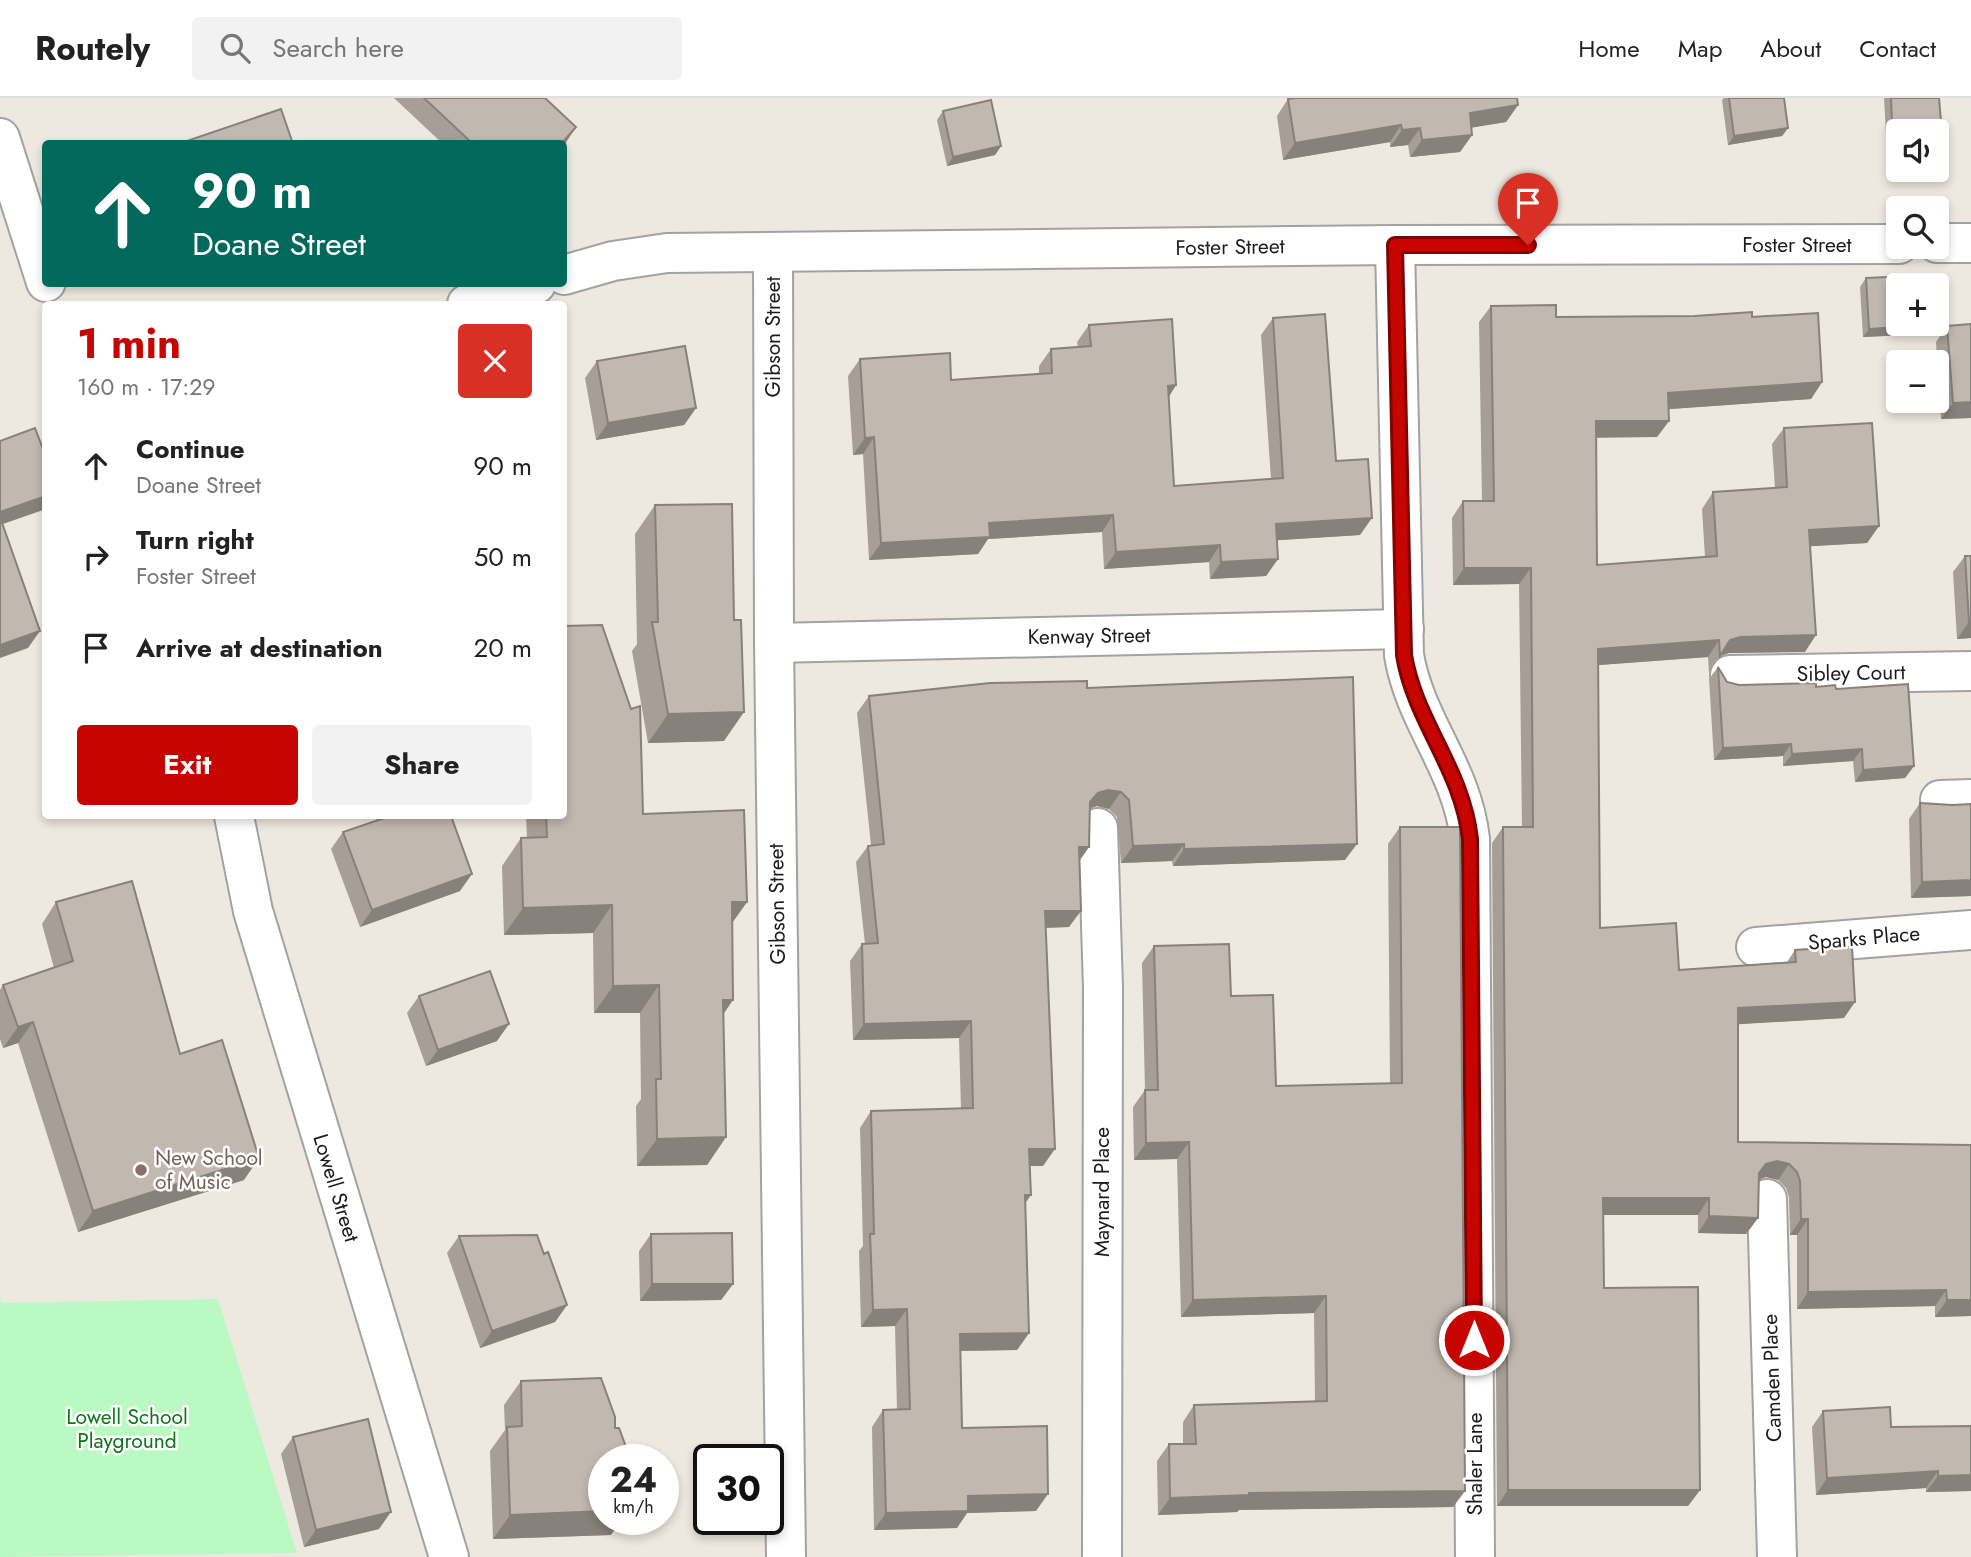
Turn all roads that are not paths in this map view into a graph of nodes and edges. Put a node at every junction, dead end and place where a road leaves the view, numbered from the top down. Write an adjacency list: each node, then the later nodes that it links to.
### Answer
1 (0, 138): 7 (street)
2 (1949, 243): 3 (street)
3 (1971, 243)
4 (1886, 244): 5 (street, Foster Street)
5 (1395, 245): 6 (street, Foster Street); 11 (street, Shaler Lane)
6 (773, 252): 8 (street, Foster Street); 12 (street, Gibson Street)
7 (42, 270)
8 (567, 274)
9 (526, 287): 10 (street)
10 (477, 301)
11 (1404, 629): 12 (street, Kenway Street); 23 (street, Shaler Lane)
12 (774, 643): 21 (street, Gibson Street)
13 (1971, 671): 14 (street, Sibley Court)
14 (1730, 675)
15 (235, 819): 20 (street, Lowell Street)
16 (1098, 828): 22 (street, Maynard Place)
17 (1971, 930): 18 (street, Sparks Place)
18 (1756, 947)
19 (1767, 1199): 24 (street, Camden Place)
20 (449, 1557)
21 (786, 1557)
22 (1102, 1557)
23 (1475, 1557)
24 (1777, 1557)

